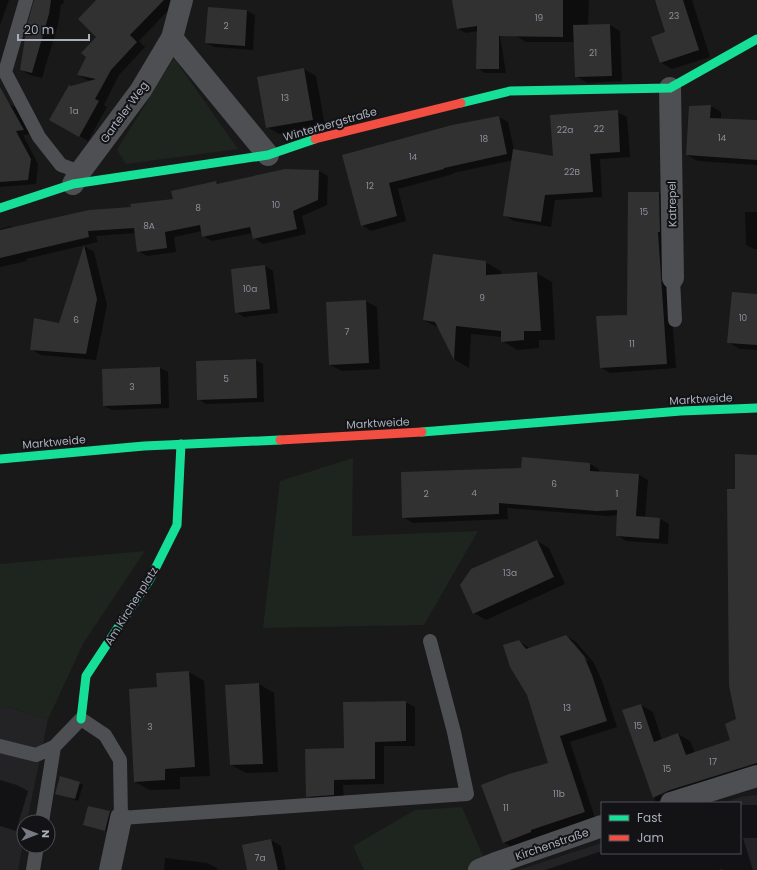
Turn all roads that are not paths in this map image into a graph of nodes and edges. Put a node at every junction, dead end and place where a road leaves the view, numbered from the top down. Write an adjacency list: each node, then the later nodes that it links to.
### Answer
1 (26, 0): 7 (lane)
2 (182, 0): 3 (street, Garteler Weg)
3 (172, 38): 6 (street); 7 (street, Garteler Weg)
4 (757, 39): 5 (street)
5 (670, 88): 6 (street, Winterbergstraße); 9 (street, Katrepel)
6 (268, 154): 7 (street, Winterbergstraße)
7 (77, 178): 8 (street, Winterbergstraße)
8 (0, 208)
9 (673, 278): 10 (lane, Katrepel)
10 (675, 320)
11 (757, 408): 12 (street, Marktweide)
12 (181, 444): 13 (street, Marktweide); 15 (street, Am Kirchenplatz)
13 (0, 459)
14 (430, 641): 21 (lane)
15 (81, 719): 17 (lane); 21 (lane)
16 (0, 746): 17 (lane)
17 (54, 747): 20 (lane)
18 (757, 776): 19 (street)
19 (674, 802)
20 (43, 814)
21 (121, 818): 25 (street)
22 (601, 826): 26 (street, Kirchenstraße)
23 (35, 854): 24 (lane)
24 (32, 870)
25 (110, 870)
26 (479, 870)

